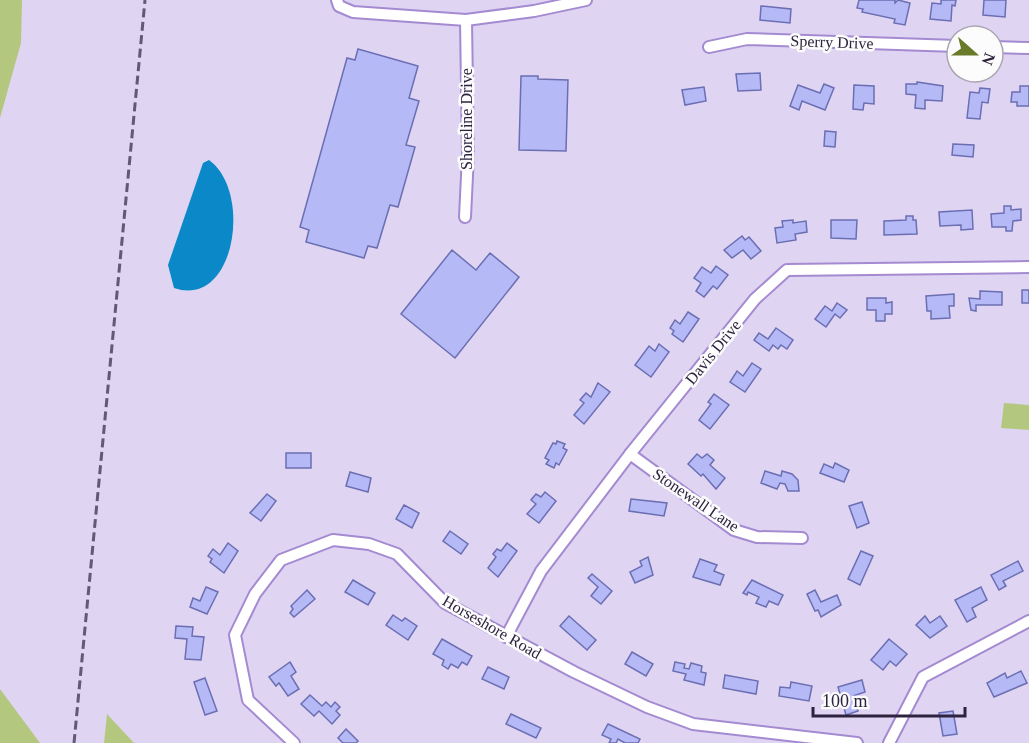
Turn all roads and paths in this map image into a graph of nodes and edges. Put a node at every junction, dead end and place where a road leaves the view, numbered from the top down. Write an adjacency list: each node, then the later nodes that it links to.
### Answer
1 (337, 0): 3 (street)
2 (586, 0): 3 (street)
3 (466, 20): 8 (street, Shoreline Drive)
4 (945, 46): 5 (street, Sperry Drive)
5 (709, 47)
6 (1005, 47): 7 (street)
7 (1029, 48)
8 (465, 217)
9 (1029, 267): 10 (street, Davis Drive)
10 (630, 454): 11 (street, Stonewall Lane); 13 (street, Davis Drive)
11 (802, 538)
12 (1029, 621): 16 (street)
13 (506, 637): 14 (street, Horseshore Road); 15 (street, Horseshore Road)
14 (294, 743)
15 (857, 743)
16 (889, 743)

